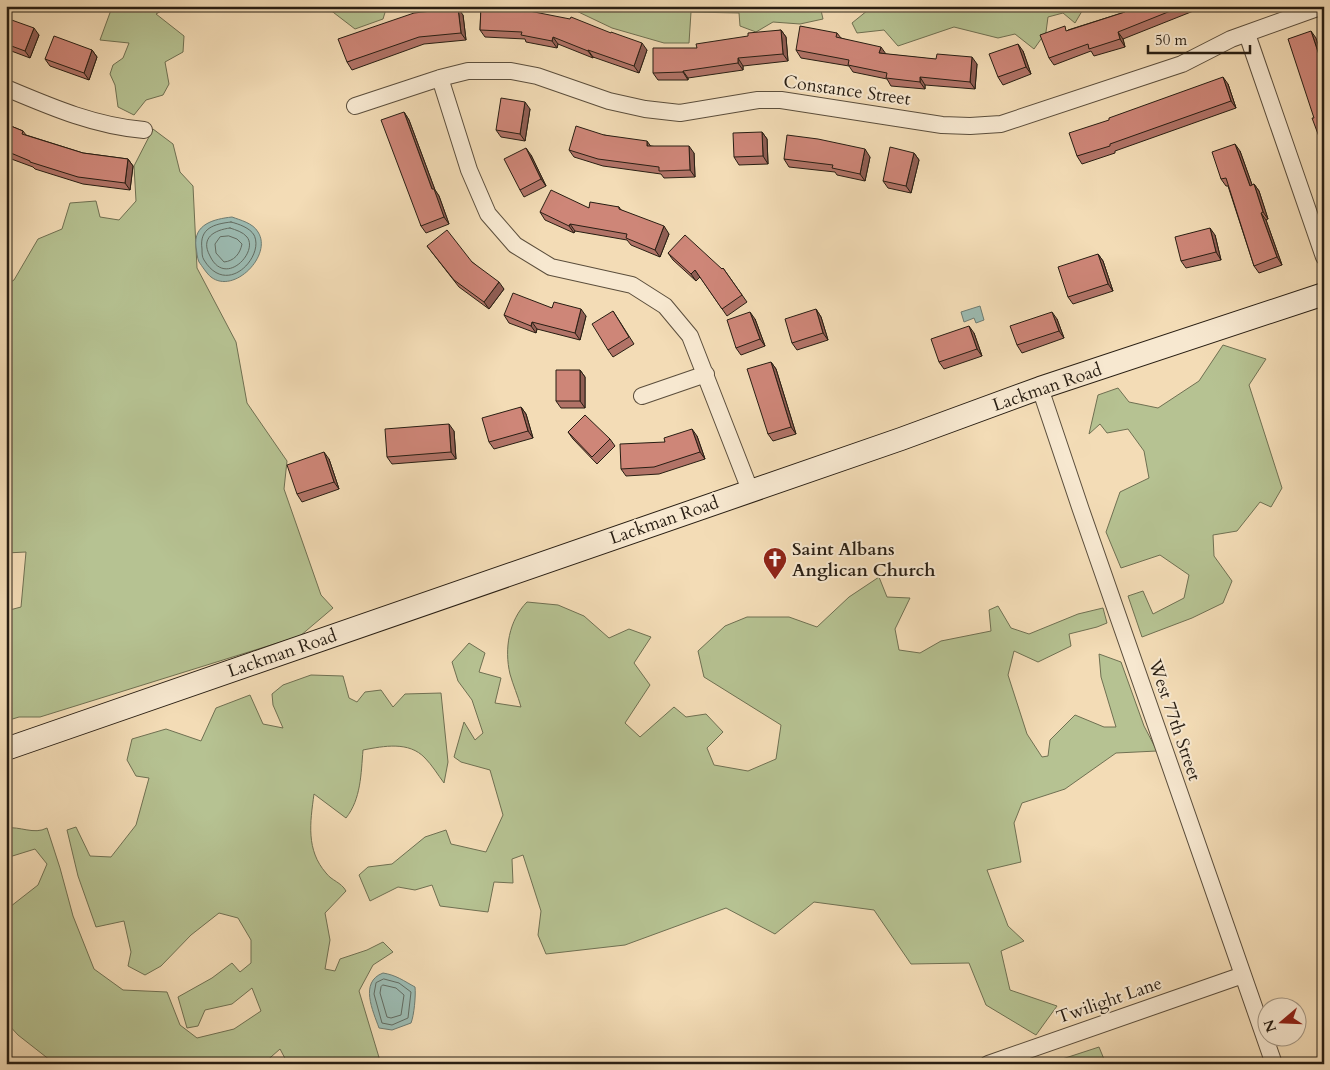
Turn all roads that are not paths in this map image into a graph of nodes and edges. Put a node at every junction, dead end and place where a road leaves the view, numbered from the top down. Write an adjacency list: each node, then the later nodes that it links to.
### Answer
1 (1323, 6): 2 (street, Constance Street)
2 (1247, 34): 3 (street, Constance Street); 7 (street)
3 (440, 78): 5 (street, Constance Street); 9 (street)
4 (6, 88): 6 (street)
5 (355, 106)
6 (144, 130)
7 (1324, 257)
8 (1324, 294): 10 (main road, Lackman Road)
9 (706, 374): 11 (street); 12 (street)
10 (1040, 388): 12 (main road, Lackman Road); 14 (street, West 77th Street)
11 (642, 396)
12 (750, 490): 13 (main road, Lackman Road)
13 (6, 749)
14 (1242, 975): 15 (street, Twilight Lane); 16 (street, West 77th Street)
15 (988, 1064)
16 (1274, 1064)

